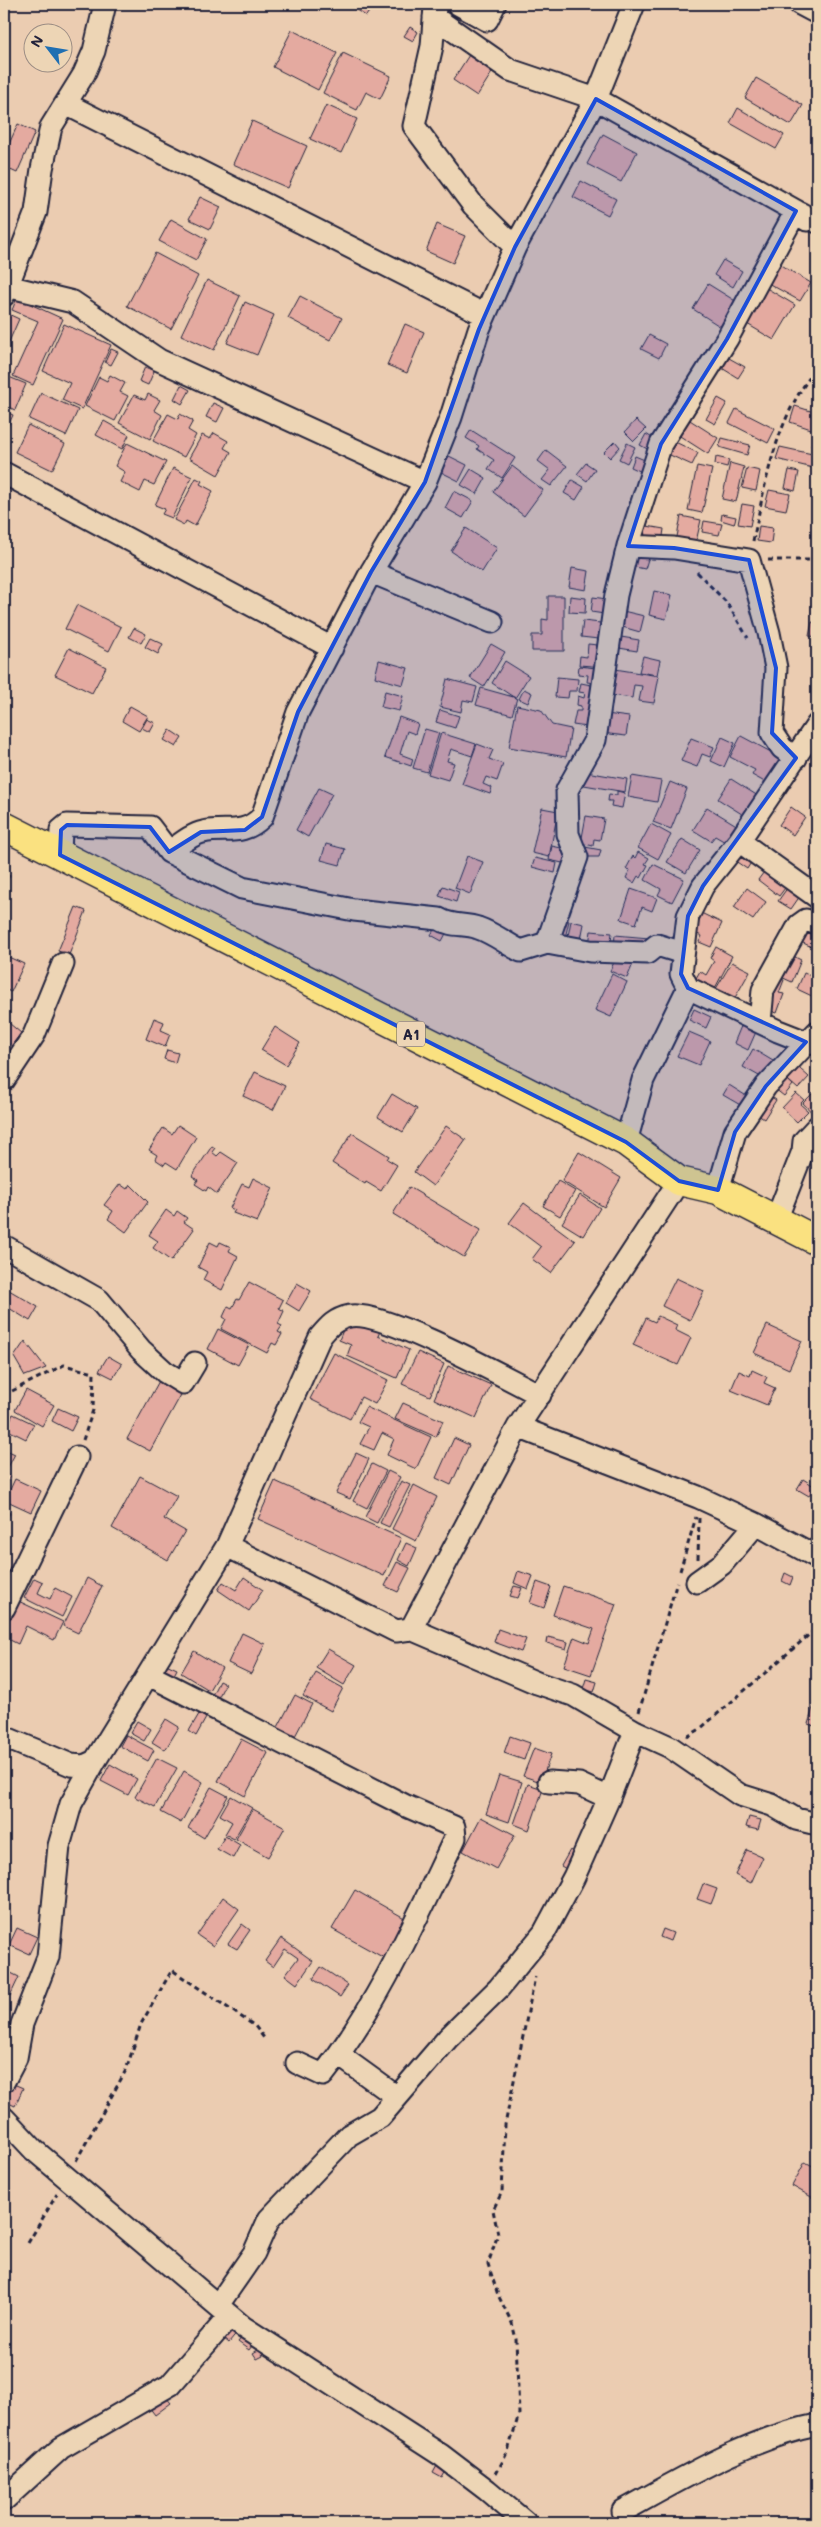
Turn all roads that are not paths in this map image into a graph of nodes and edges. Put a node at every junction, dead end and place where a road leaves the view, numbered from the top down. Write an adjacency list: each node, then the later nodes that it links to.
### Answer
1 (105, 4): 9 (street)
2 (458, 4): 3 (street)
3 (495, 4)
4 (634, 4): 8 (street)
5 (800, 4): 7 (street)
6 (435, 10): 8 (street); 13 (street)
7 (817, 13)
8 (596, 98): 10 (street); 13 (street)
9 (66, 104): 14 (street); 15 (street)
10 (796, 211): 11 (street); 12 (street); 18 (street)
11 (817, 222)
12 (817, 229)
13 (515, 247): 15 (street)
14 (6, 290): 17 (street)
15 (485, 315): 17 (street)
16 (4, 473): 21 (street)
17 (425, 482): 19 (street)
18 (628, 546): 23 (street); 30 (street)
19 (371, 572): 20 (street); 21 (street)
20 (492, 622)
21 (332, 648): 26 (street)
22 (817, 725): 23 (street)
23 (796, 758): 25 (street)
24 (4, 826): 27 (highway, A1)
25 (739, 841): 28 (street); 31 (street)
26 (169, 852): 27 (street); 30 (street)
27 (60, 855): 38 (highway, A1)
28 (817, 897)
29 (817, 924): 34 (street)
30 (547, 943): 31 (street)
31 (684, 953): 33 (street)
32 (63, 964): 36 (street)
33 (688, 988): 34 (street); 38 (street)
34 (760, 1022): 35 (street)
35 (812, 1037): 40 (street)
36 (4, 1080)
37 (817, 1127): 41 (street)
38 (626, 1142): 39 (highway, A1)
39 (679, 1181): 40 (highway, A1); 45 (street)
40 (718, 1190): 41 (highway, A1)
41 (776, 1220): 42 (highway, A1)
42 (817, 1241)
43 (4, 1246): 44 (street)
44 (195, 1364)
45 (540, 1395): 46 (street); 49 (street)
46 (518, 1427): 48 (street); 53 (street)
47 (77, 1456): 52 (street)
48 (756, 1524): 50 (street); 51 (street)
49 (227, 1546): 53 (street); 54 (street)
50 (817, 1557)
51 (697, 1582)
52 (4, 1608)
53 (411, 1629): 55 (street)
54 (150, 1675): 57 (street); 61 (street)
55 (635, 1731): 59 (street); 60 (street)
56 (4, 1737): 57 (street)
57 (96, 1761): 63 (street)
58 (549, 1782): 59 (street)
59 (609, 1798): 64 (street)
60 (817, 1824)
61 (340, 2054): 62 (street); 64 (street)
62 (296, 2062)
63 (4, 2081)
64 (397, 2097): 66 (street)
65 (5, 2123): 66 (street)
66 (224, 2310): 68 (street); 70 (street)
67 (817, 2425): 69 (street)
68 (4, 2500)
69 (623, 2511)
70 (526, 2523)

